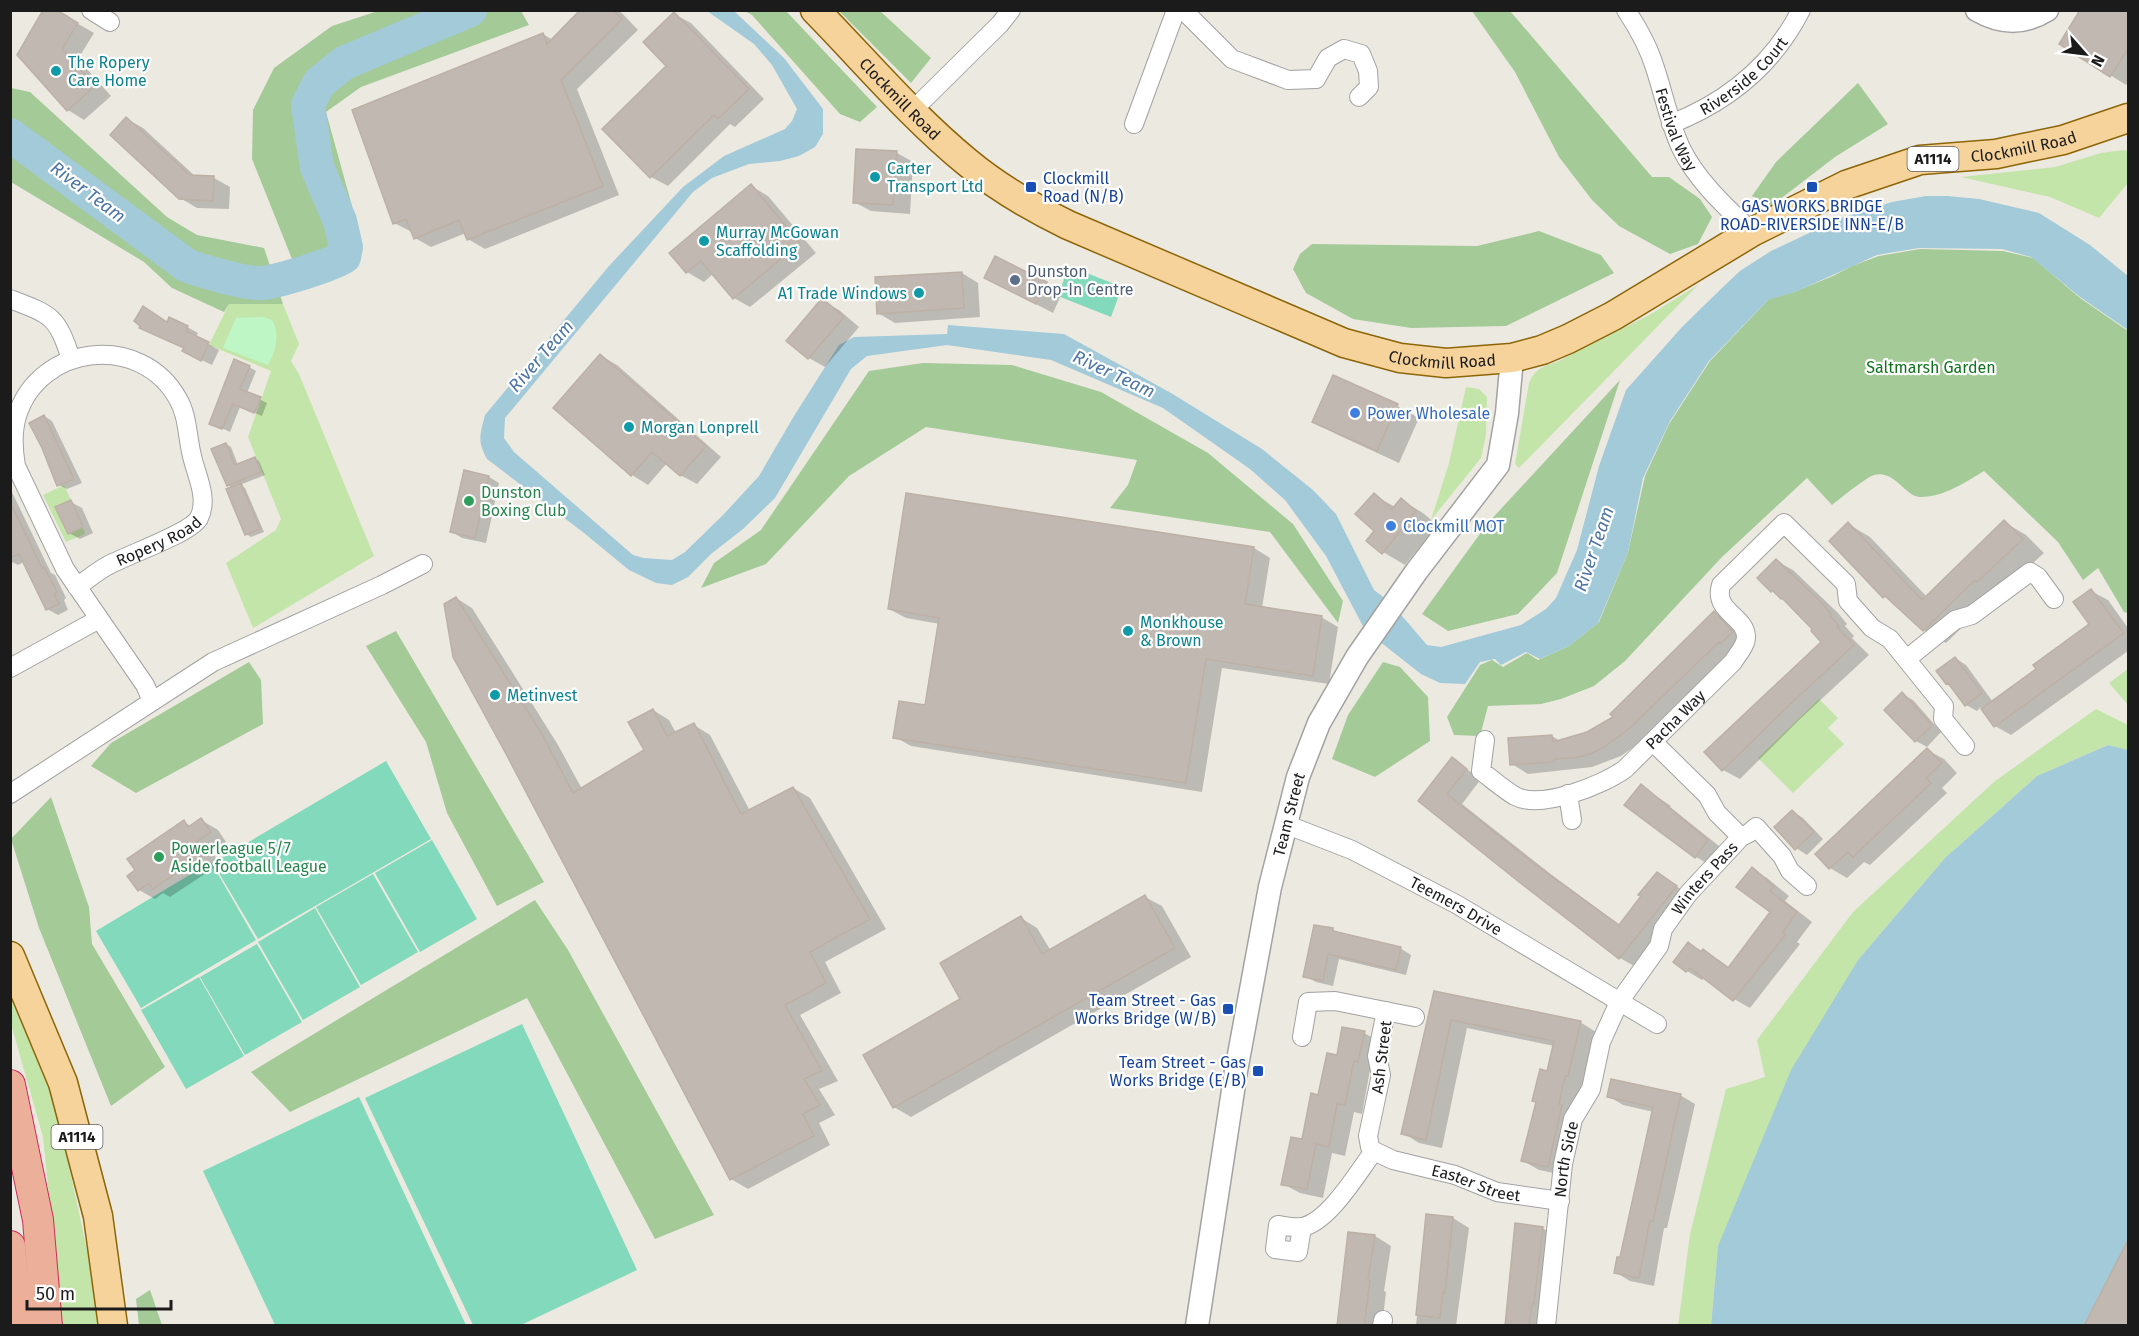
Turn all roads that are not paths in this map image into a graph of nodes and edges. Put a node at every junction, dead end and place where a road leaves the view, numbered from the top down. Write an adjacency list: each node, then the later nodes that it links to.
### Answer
1 (91, 10): 10 (street)
2 (815, 10): 12 (main road, Clockmill Road / A1114)
3 (1011, 10): 12 (street)
4 (1176, 10): 14 (street)
5 (1183, 10): 11 (street)
6 (1626, 10): 15 (street, Festival Way)
7 (1801, 10): 15 (street, Riverside Court)
8 (1977, 10): 9 (street)
9 (2047, 10)
10 (110, 22)
11 (1359, 97)
12 (912, 111): 18 (main road, Clockmill Road / A1114)
13 (2127, 121): 16 (main road, Clockmill Road / A1114)
14 (1134, 124)
15 (1671, 124): 16 (street, Festival Way)
16 (1752, 232): 18 (main road, Clockmill Road / A1114)
17 (10, 300): 19 (street)
18 (1512, 358): 34 (street, Team Street)
19 (71, 359): 20 (street, Ropery Road); 22 (street, Ropery Road)
20 (13, 467): 22 (street, Ropery Road)
21 (423, 564): 27 (street)
22 (77, 587): 24 (street, Ropery Road)
23 (2054, 599): 25 (street)
24 (99, 619): 26 (street); 27 (street, Ropery Road)
25 (1908, 658): 29 (street, Pacha Way); 30 (street)
26 (10, 668)
27 (152, 700): 31 (street)
28 (1485, 740): 32 (street, Pacha Way)
29 (1653, 742): 32 (street, Pacha Way); 35 (street)
30 (1965, 746)
31 (10, 794)
32 (1568, 794): 33 (street)
33 (1572, 820)
34 (1285, 824): 38 (street, Teemers Drive); 51 (street, Team Street)
35 (1741, 837): 36 (street, Winters Pass); 38 (street, Winters Pass)
36 (1808, 886)
37 (10, 956): 50 (main road, A1114)
38 (1619, 1002): 41 (street, Teemers Drive); 45 (street, North Side)
39 (1386, 1011): 40 (street, Ash Street); 42 (street, Ash Street); 44 (street, Ash Street)
40 (1415, 1017)
41 (1657, 1024)
42 (1302, 1036)
43 (10, 1085): 49 (highway)
44 (1374, 1151): 45 (street, Easter Street); 46 (street)
45 (1560, 1201): 52 (street, North Side)
46 (1302, 1227)
47 (10, 1246): 48 (highway)
48 (17, 1326)
49 (47, 1326)
50 (114, 1326)
51 (1197, 1326)
52 (1546, 1326)

